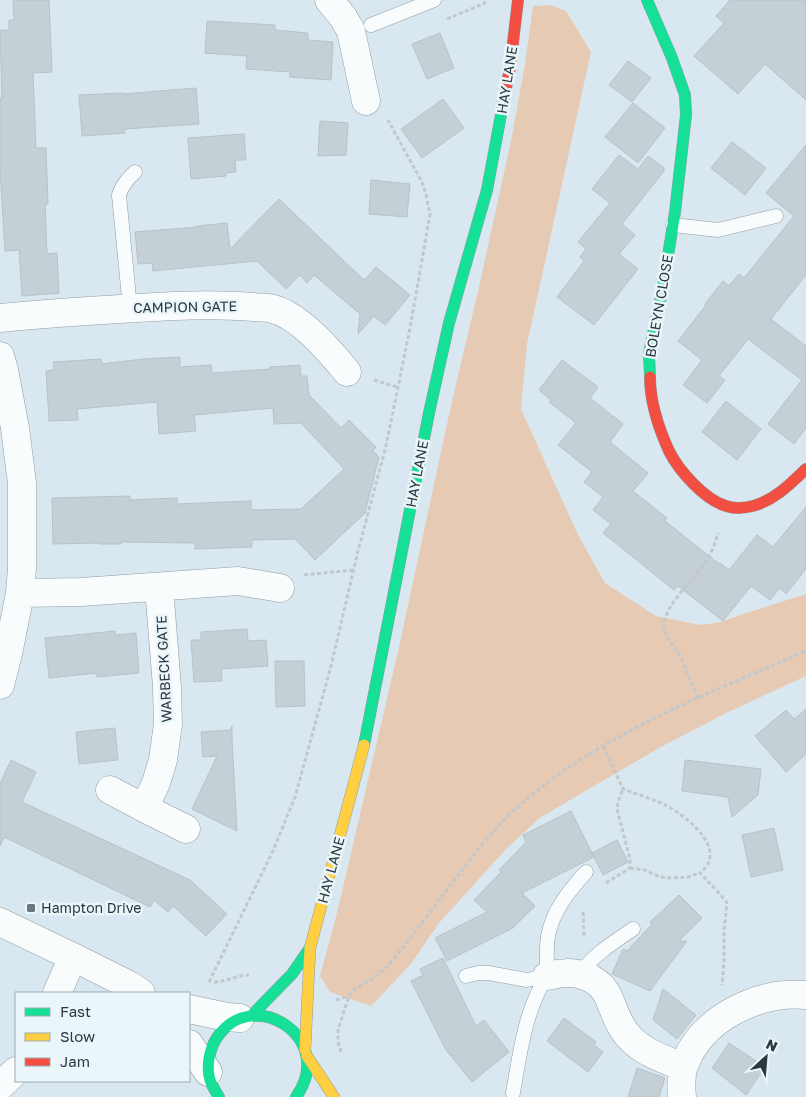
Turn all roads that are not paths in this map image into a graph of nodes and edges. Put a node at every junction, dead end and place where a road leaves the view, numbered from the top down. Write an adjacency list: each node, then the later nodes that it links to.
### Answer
1 (329, 0): 5 (street)
2 (434, 0): 5 (lane)
3 (518, 0): 26 (street, HAY LANE)
4 (647, 0): 9 (street, BOLEYN CLOSE)
5 (361, 28): 6 (street)
6 (376, 106)
7 (135, 172): 10 (lane)
8 (776, 216): 9 (lane)
9 (673, 225): 14 (street, BOLEYN CLOSE)
10 (130, 308): 11 (street, CAMPION GATE); 13 (street, CAMPION GATE)
11 (0, 318)
12 (0, 356): 15 (street)
13 (347, 372)
14 (806, 470)
15 (11, 538): 18 (street)
16 (159, 587): 17 (street); 18 (street); 21 (street, WARBECK GATE)
17 (280, 588)
18 (20, 593): 19 (street)
19 (0, 685)
20 (110, 790): 21 (street)
21 (144, 808): 22 (street)
22 (186, 829)
23 (586, 872): 30 (lane)
24 (0, 922): 27 (street)
25 (633, 929): 28 (lane)
26 (310, 948): 35 (street, HAY LANE); 37 (street, HAY LANE)
27 (73, 957): 31 (street); 32 (street)
28 (580, 974): 30 (street); 38 (street)
29 (466, 976): 30 (lane)
30 (547, 976): 42 (lane)
31 (57, 992)
32 (140, 992)
33 (806, 995): 38 (street)
34 (190, 1009): 35 (street)
35 (246, 1017): 37 (street); 40 (street, HAY LANE)
36 (190, 1045): 40 (street)
37 (306, 1053): 44 (street, HAY LANE); 45 (street)
38 (683, 1068): 46 (street)
39 (15, 1072): 41 (street)
40 (208, 1072): 43 (street)
41 (0, 1086)
42 (513, 1092)
43 (219, 1097)
44 (296, 1097)
45 (334, 1097)
46 (682, 1097)

